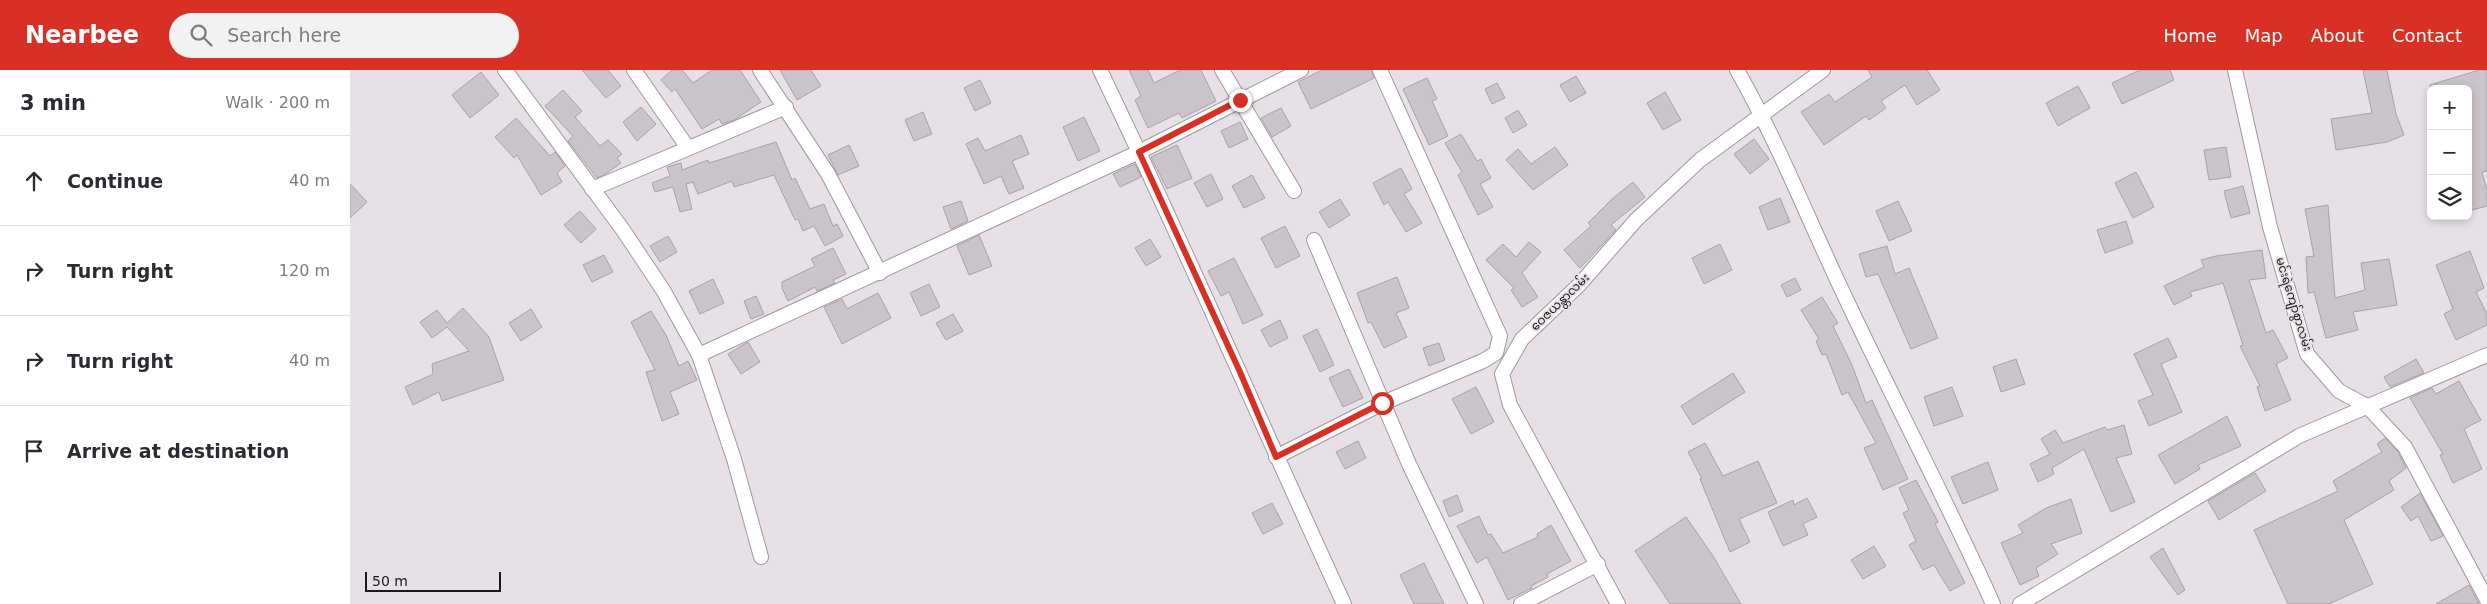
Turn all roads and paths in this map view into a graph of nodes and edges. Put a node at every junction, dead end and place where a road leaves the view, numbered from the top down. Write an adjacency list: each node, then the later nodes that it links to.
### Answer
1 (505, 70): 16 (street)
2 (634, 70): 14 (street)
3 (760, 70): 12 (street)
4 (1100, 70): 15 (street)
5 (1222, 70): 11 (street)
6 (1301, 70): 11 (street)
7 (1380, 70): 22 (street)
8 (1736, 70): 13 (street)
9 (1822, 70): 13 (street, ဝေဇယန္တာလမ်း)
10 (2235, 70): 23 (street, မင်းရဲကျော်စွာလမ်း)
11 (1240, 100): 15 (street); 17 (street)
12 (786, 107): 14 (street); 19 (street)
13 (1762, 115): 26 (street, ဝေဇယန္တာလမ်း); 32 (street)
14 (688, 148): 16 (street)
15 (1139, 152): 19 (street); 24 (street)
16 (592, 188): 20 (street)
17 (1294, 191)
18 (1314, 240): 22 (street)
19 (880, 273): 20 (street)
20 (699, 355): 25 (street)
21 (2487, 355): 23 (street)
22 (1382, 403): 24 (street); 29 (street)
23 (2367, 406): 27 (street, မင်းရဲကျော်စွာလမ်း); 33 (street)
24 (1276, 457): 28 (street)
25 (761, 557)
26 (1598, 564): 30 (street); 31 (street, ဝေဇယန္တာလမ်း)
27 (2487, 600)
28 (1344, 604)
29 (1476, 604)
30 (1521, 604)
31 (1618, 604)
32 (1993, 604)
33 (2020, 604)

